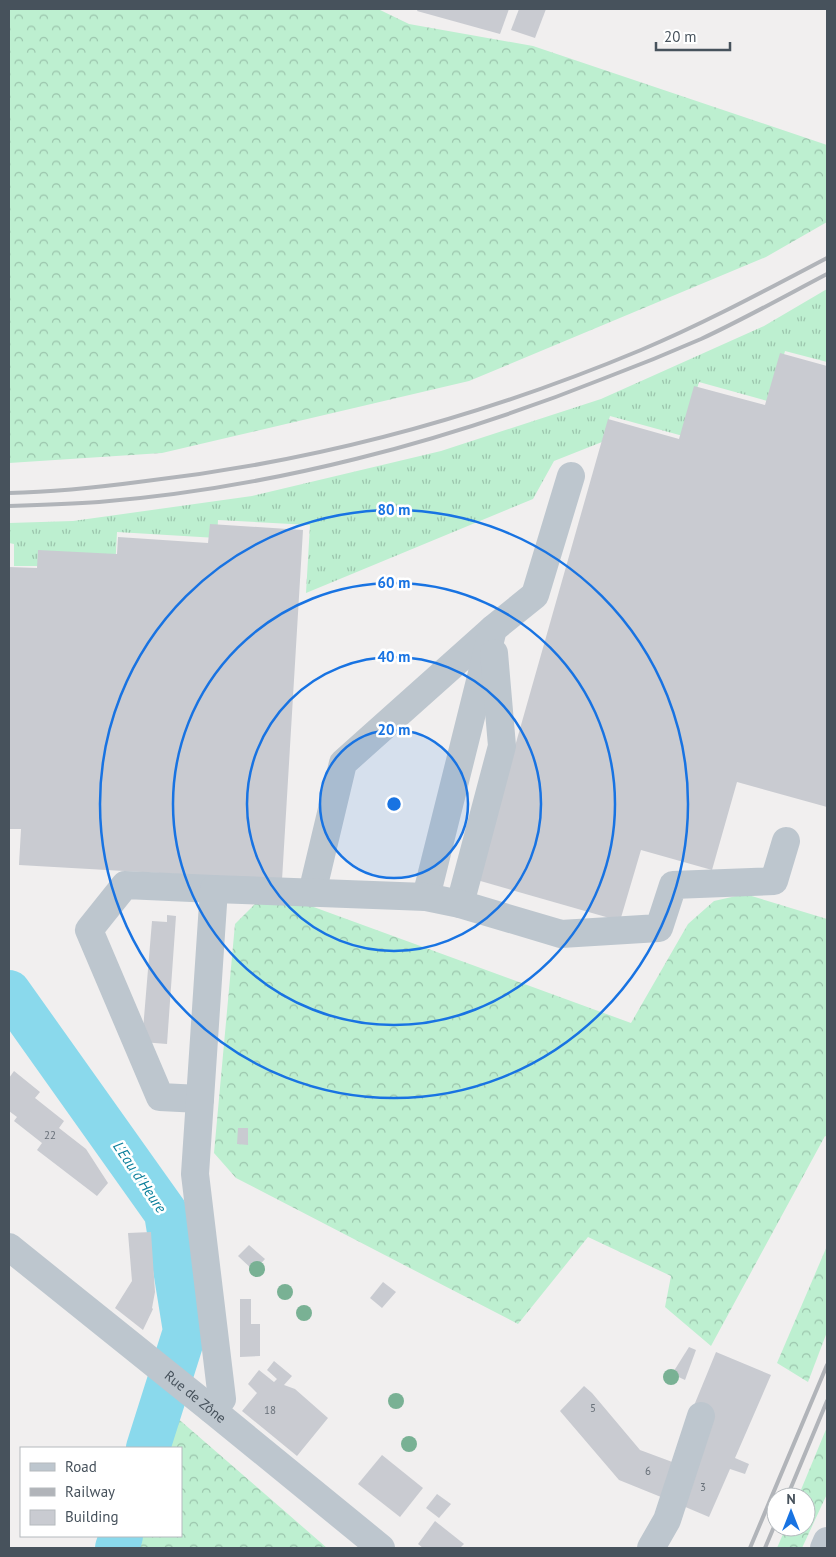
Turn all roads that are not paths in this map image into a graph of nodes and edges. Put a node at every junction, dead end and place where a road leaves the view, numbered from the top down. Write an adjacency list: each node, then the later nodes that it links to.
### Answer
1 (571, 476): 2 (street)
2 (493, 629): 5 (street); 6 (street); 7 (street)
3 (786, 841): 7 (street)
4 (214, 889): 5 (street); 8 (street); 8 (street)
5 (312, 893): 6 (street)
6 (426, 897): 7 (street)
7 (460, 904)
8 (200, 1099): 10 (street)
9 (9, 1247): 10 (street, Rue de Zône)
10 (202, 1402): 13 (street, Rue de Zône)
11 (701, 1416): 14 (street)
12 (827, 1541): 15 (street)
13 (381, 1548)
14 (651, 1548)
15 (824, 1548)

